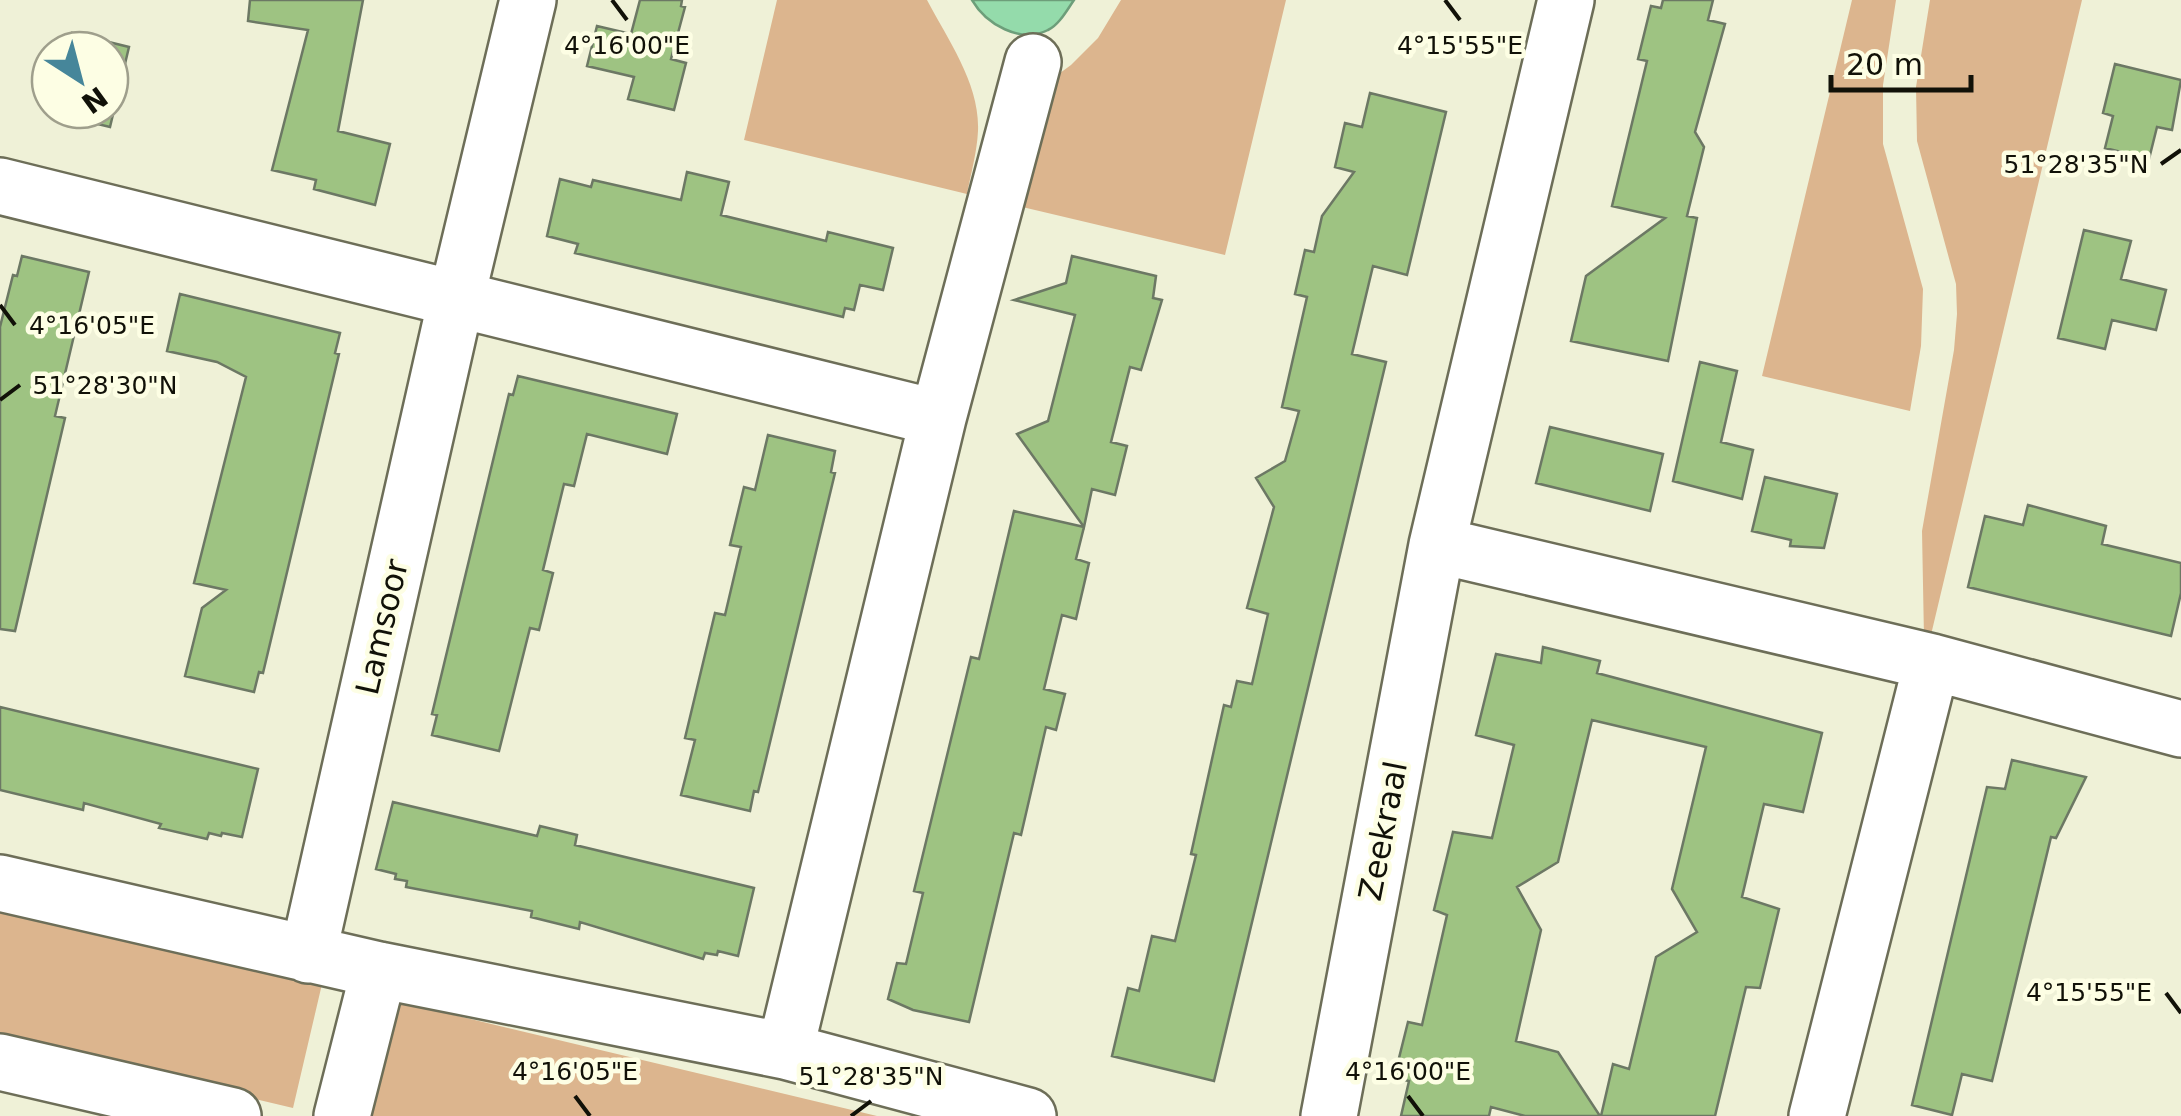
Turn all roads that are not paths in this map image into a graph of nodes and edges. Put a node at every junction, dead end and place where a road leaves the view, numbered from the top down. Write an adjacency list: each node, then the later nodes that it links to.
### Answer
1 (528, 0): 5 (street, Lamsoor)
2 (1566, 0): 7 (street, Zeekraal)
3 (1033, 62): 6 (street)
4 (0, 186): 5 (street)
5 (456, 300): 6 (street); 11 (street, Lamsoor)
6 (938, 418): 13 (street)
7 (1437, 546): 8 (street); 18 (street, Zeekraal)
8 (1932, 662): 9 (street); 19 (street)
9 (2181, 729)
10 (0, 882): 11 (street)
11 (308, 955): 12 (street)
12 (379, 970): 13 (street); 16 (street)
13 (785, 1050): 17 (street)
14 (0, 1062): 15 (street)
15 (233, 1116)
16 (342, 1116)
17 (1028, 1116)
18 (1330, 1116)
19 (1817, 1116)

